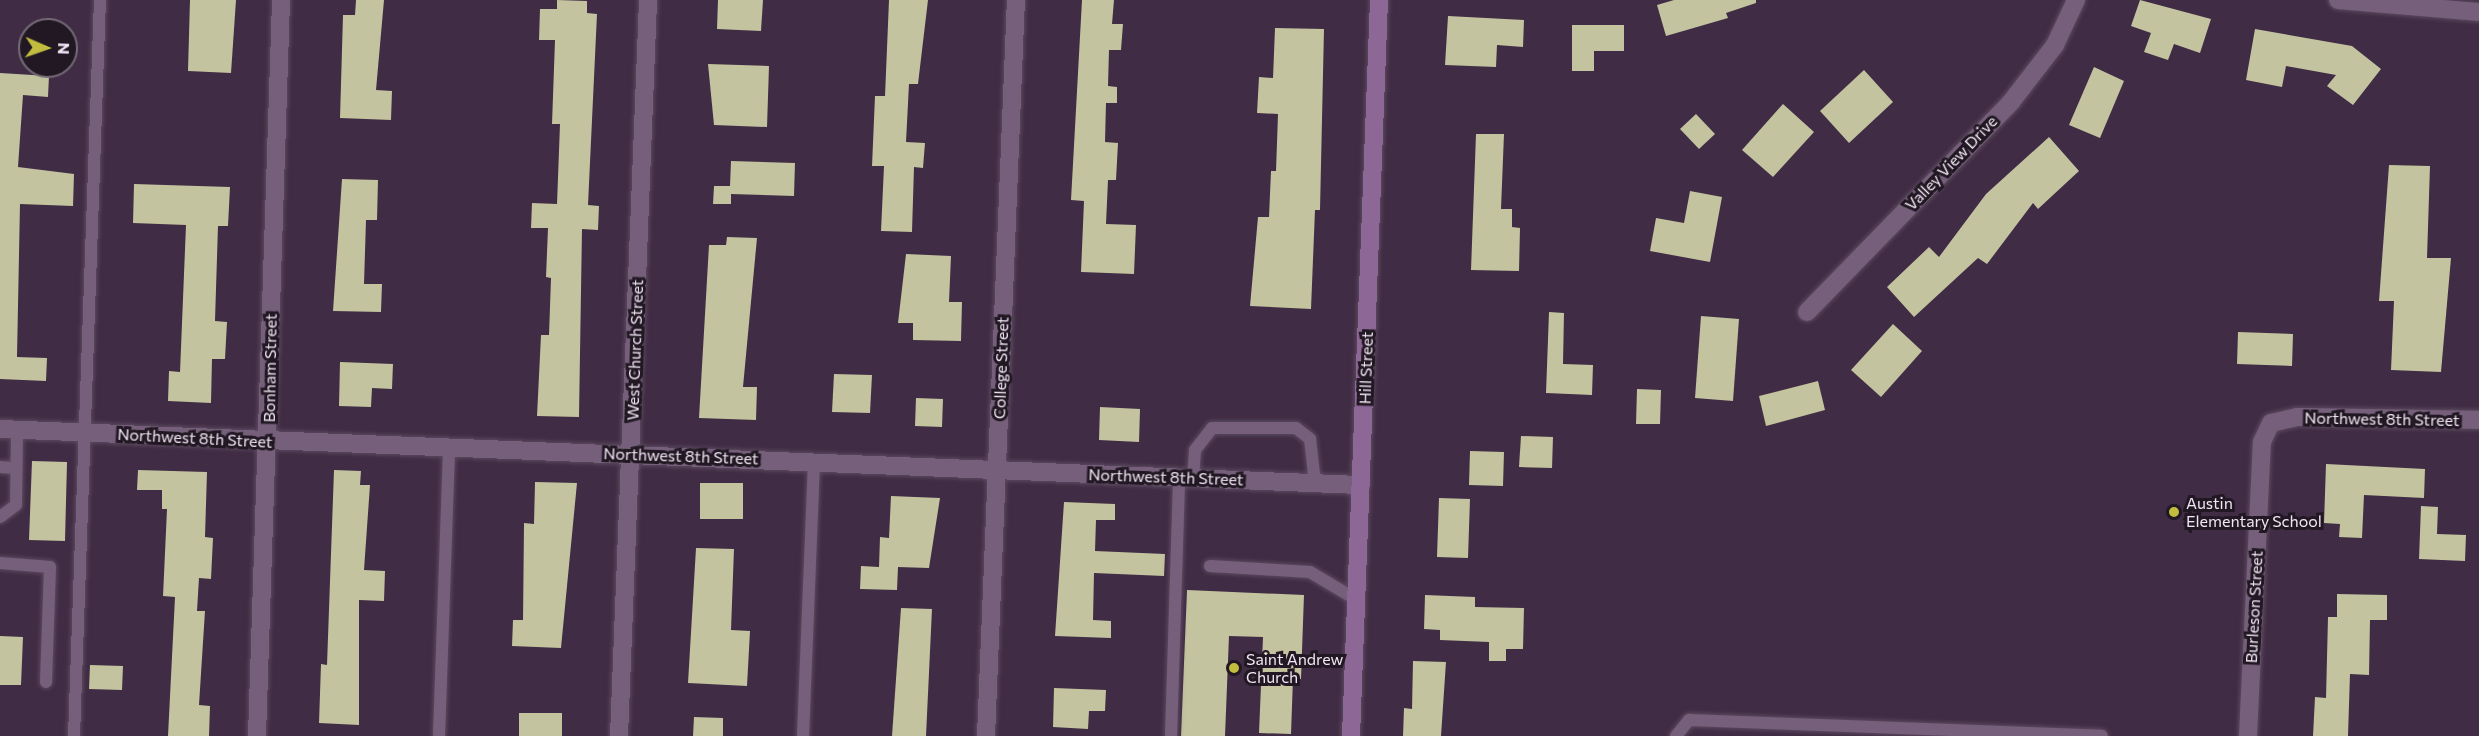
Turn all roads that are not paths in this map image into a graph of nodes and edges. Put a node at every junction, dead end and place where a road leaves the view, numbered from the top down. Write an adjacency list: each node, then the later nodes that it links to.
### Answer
1 (100, 0): 12 (lane)
2 (281, 0): 13 (street, Bonham Street)
3 (648, 0): 16 (street, West Church Street)
4 (1016, 0): 20 (street, College Street)
5 (1379, 0): 23 (street, Hill Street)
6 (2076, 0): 9 (street, Valley View Drive)
7 (2338, 0): 8 (street)
8 (2479, 12)
9 (1807, 312)
10 (2479, 420): 14 (street, Northwest 8th Street)
11 (9, 429): 12 (street, Northwest 8th Street); 19 (lane)
12 (85, 433): 13 (street, Northwest 8th Street); 29 (lane)
13 (269, 442): 15 (street, Northwest 8th Street); 30 (street, Bonham Street)
14 (2262, 442): 39 (street, Burleson Street)
15 (450, 448): 16 (street, Northwest 8th Street); 31 (lane)
16 (631, 453): 17 (street, Northwest 8th Street); 32 (street, West Church Street)
17 (814, 461): 20 (street, Northwest 8th Street); 33 (lane)
18 (0, 467): 19 (lane)
19 (16, 468): 24 (lane)
20 (997, 469): 21 (street, Northwest 8th Street); 34 (street, College Street)
21 (1186, 478): 22 (street, Northwest 8th Street); 22 (lane); 35 (lane)
22 (1315, 483): 23 (street, Northwest 8th Street)
23 (1361, 485): 27 (street, Hill Street)
24 (0, 517)
25 (0, 563): 28 (lane)
26 (1210, 566): 27 (lane)
27 (1357, 600): 36 (street, Hill Street)
28 (46, 682)
29 (74, 736)
30 (257, 736)
31 (439, 736)
32 (619, 736)
33 (803, 736)
34 (986, 736)
35 (1171, 736)
36 (1351, 736)
37 (1676, 736): 38 (lane)
38 (2102, 736)
39 (2248, 736)

